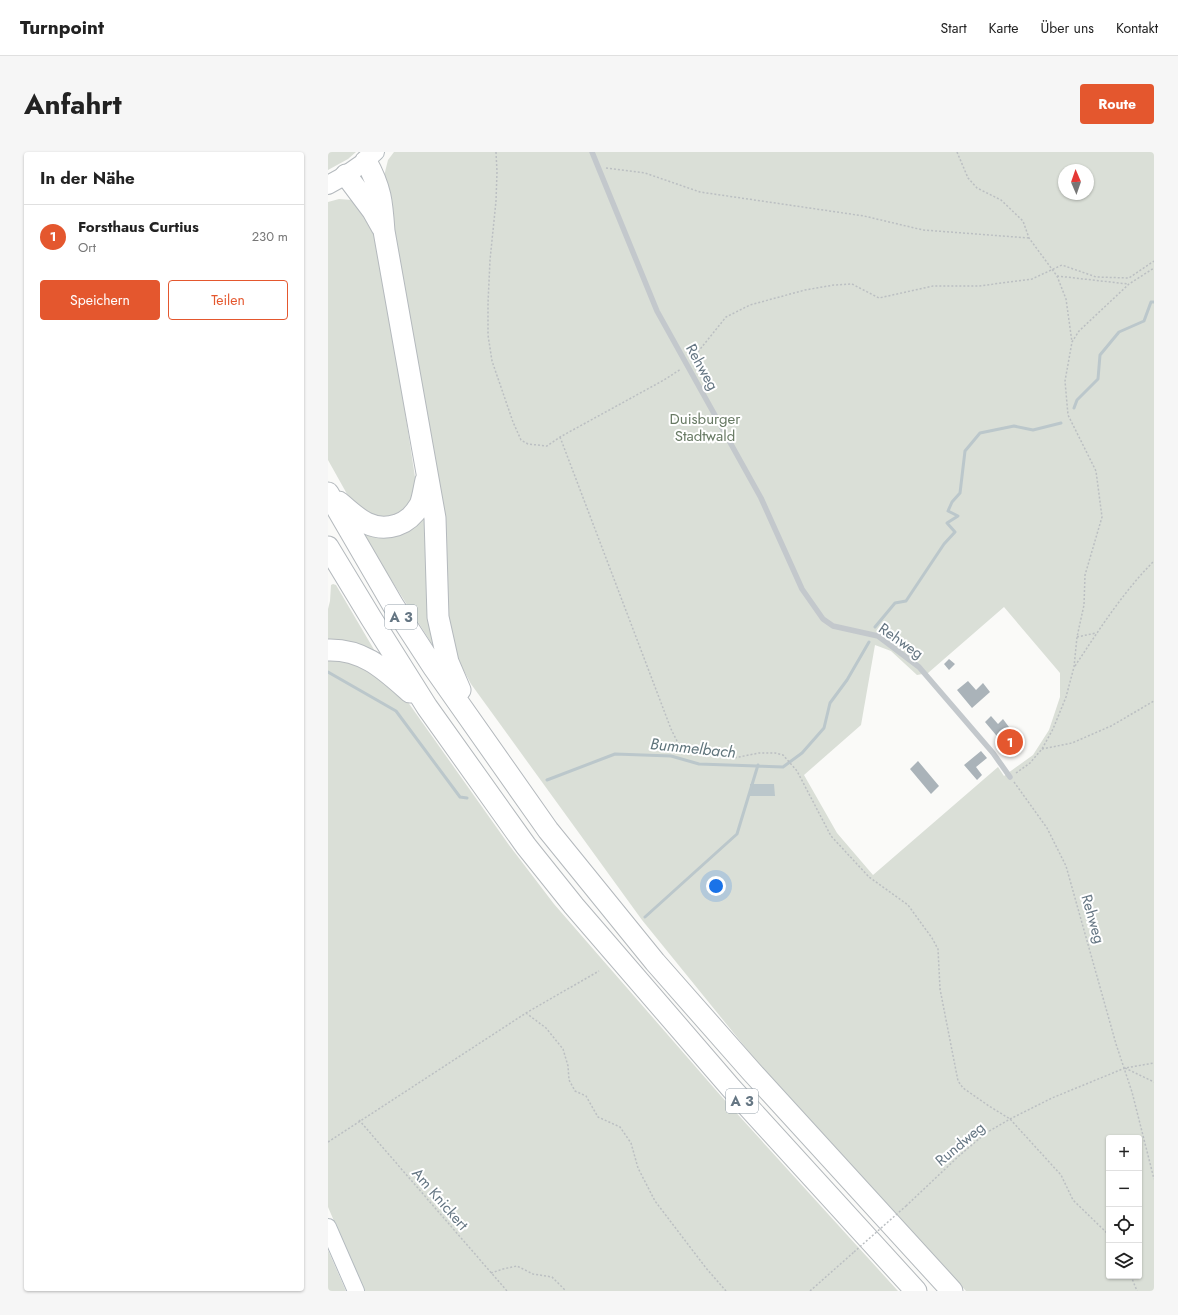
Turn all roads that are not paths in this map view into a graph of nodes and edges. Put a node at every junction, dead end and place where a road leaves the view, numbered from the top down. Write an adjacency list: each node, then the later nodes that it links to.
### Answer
1 (592, 152): 12 (lane, Rehweg)
2 (371, 156): 3 (main road); 5 (highway)
3 (346, 175): 4 (main road); 5 (highway)
4 (328, 185)
5 (384, 232): 6 (highway)
6 (427, 476): 7 (highway); 11 (highway)
7 (328, 493): 11 (highway, A 3)
8 (328, 547): 10 (highway, A 3)
9 (328, 650): 10 (highway)
10 (427, 707): 15 (highway, A 3)
11 (481, 736): 16 (highway, A 3)
12 (1010, 777)
13 (328, 1227): 14 (main road)
14 (356, 1291)
15 (916, 1291)
16 (952, 1291)

